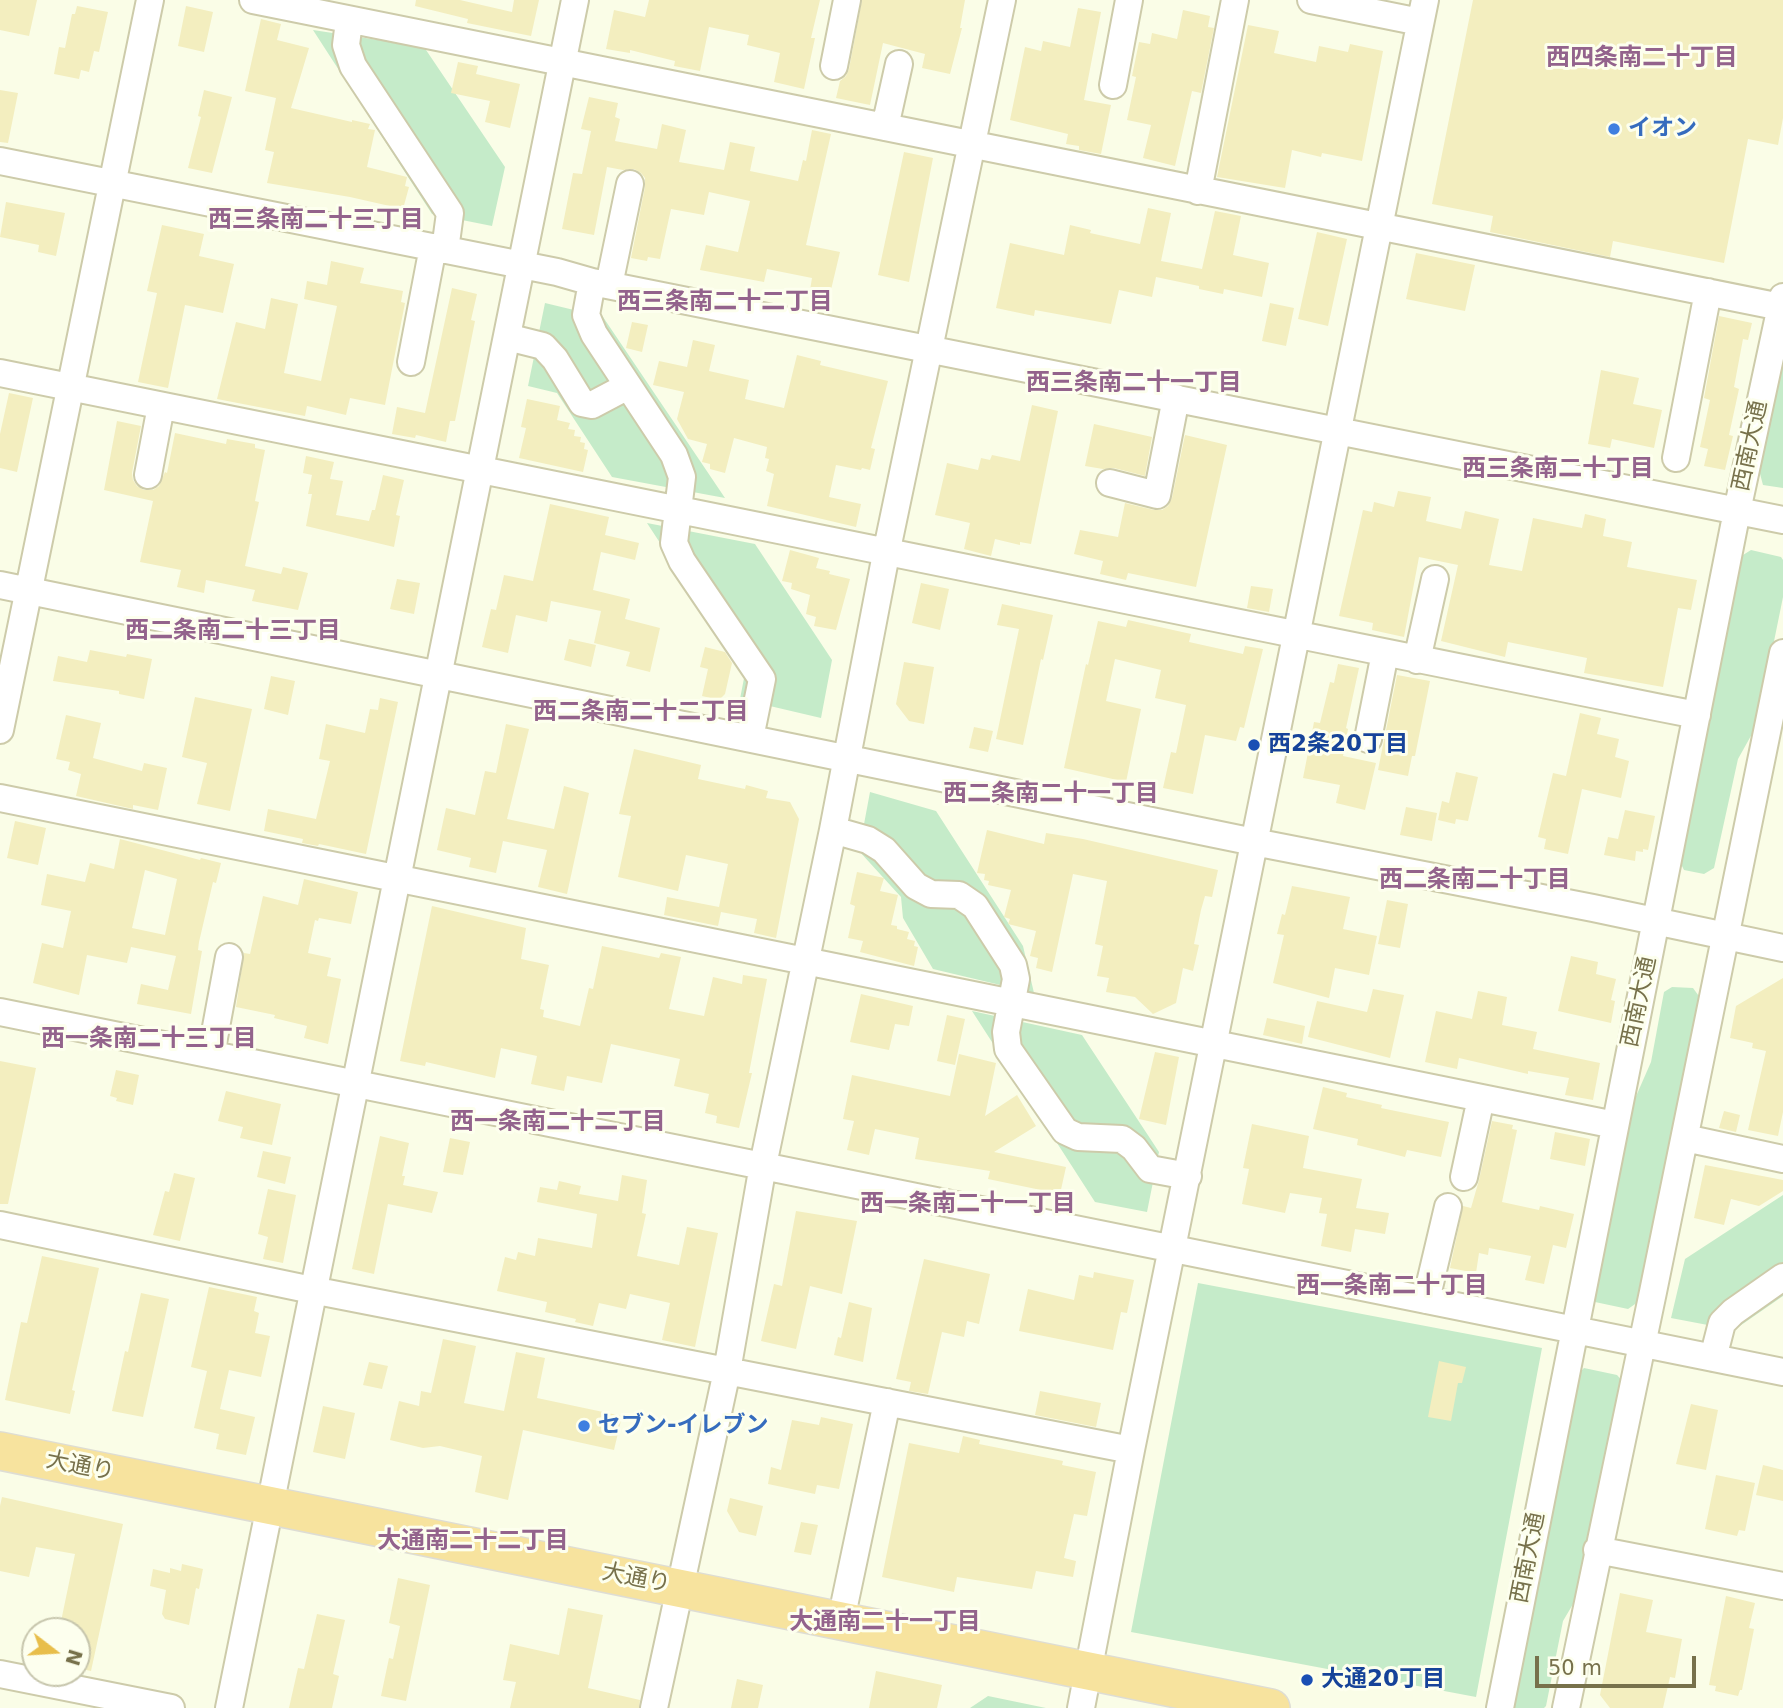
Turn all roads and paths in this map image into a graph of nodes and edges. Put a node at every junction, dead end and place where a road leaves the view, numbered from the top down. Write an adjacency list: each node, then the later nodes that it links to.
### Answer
1 (150, 0): 18 (street)
2 (253, 0): 10 (street)
3 (575, 0): 11 (street)
4 (847, 0): 13 (street)
5 (1002, 0): 16 (street)
6 (1129, 0): 14 (street)
7 (1235, 0): 20 (street)
8 (1311, 0): 9 (street)
9 (1423, 11): 21 (street)
10 (349, 21): 11 (street); 22 (street)
11 (562, 61): 15 (street); 23 (street)
12 (899, 64): 15 (street)
13 (834, 66)
14 (1113, 85)
15 (885, 127): 16 (street)
16 (973, 145): 20 (street); 28 (street)
17 (0, 161): 18 (street)
18 (113, 184): 22 (street); 32 (street)
19 (630, 184): 24 (street)
20 (1198, 191): 21 (street)
21 (1378, 228): 25 (street); 35 (street)
22 (439, 248): 23 (street); 29 (street)
23 (522, 265): 24 (street); 27 (street)
24 (601, 284): 28 (street); 31 (street)
25 (1708, 292): 26 (street); 36 (street)
26 (1782, 302): 41 (street, 西南大通)
27 (507, 337): 31 (street); 37 (street)
28 (929, 350): 33 (street); 43 (street)
29 (411, 362)
30 (0, 373): 32 (street)
31 (628, 386): 40 (street)
32 (70, 388): 34 (street); 46 (street)
33 (1176, 398): 35 (street); 39 (street)
34 (161, 406): 37 (street); 38 (street)
35 (1336, 432): 41 (street); 47 (street)
36 (1676, 458)
37 (479, 470): 40 (street); 51 (street)
38 (148, 475)
39 (1110, 483)
40 (678, 510): 43 (street); 55 (street)
41 (1737, 511): 42 (street); 52 (street, 西南大通)
42 (1783, 520)
43 (886, 554): 47 (street); 57 (street)
44 (1435, 579): 50 (street)
45 (0, 585): 46 (street)
46 (28, 590): 51 (street); 54 (street)
47 (1297, 636): 48 (street); 60 (street)
48 (1385, 653): 50 (street); 56 (street)
49 (1783, 653): 53 (street)
50 (1417, 660): 52 (street)
51 (438, 676): 55 (street); 61 (street)
52 (1697, 715): 62 (street, 西南大通)
53 (1776, 729): 63 (street)
54 (0, 730)
55 (750, 738): 57 (street)
56 (1368, 739)
57 (846, 758): 59 (street); 60 (street)
58 (0, 798): 61 (street)
59 (833, 830): 66 (street); 67 (street)
60 (1254, 842): 62 (street); 69 (street)
61 (396, 880): 66 (street); 71 (street)
62 (1657, 922): 63 (street); 73 (street, 西南大通)
63 (1724, 936): 64 (street); 74 (street)
64 (1783, 948)
65 (229, 957): 70 (street)
66 (806, 962): 67 (street); 76 (street)
67 (1011, 1003): 69 (street); 77 (street)
68 (0, 1012): 70 (street)
69 (1213, 1045): 72 (street); 77 (street)
70 (211, 1054): 71 (street)
71 (354, 1083): 76 (street); 83 (street)
72 (1481, 1098): 73 (street); 78 (street)
73 (1615, 1125): 85 (street, 西南大通)
74 (1685, 1138): 75 (street); 86 (street)
75 (1783, 1159)
76 (763, 1165): 81 (street); 88 (street)
77 (1188, 1175): 81 (street)
78 (1464, 1177)
79 (1448, 1207): 84 (street)
80 (0, 1225): 83 (street)
81 (1172, 1248): 84 (street); 91 (street)
82 (1783, 1278): 87 (street)
83 (312, 1290): 88 (street); 93 (street)
84 (1426, 1300): 85 (street)
85 (1573, 1330): 86 (street); 105 (street, 西南大通)
86 (1642, 1344): 87 (street); 94 (street)
87 (1713, 1358): 89 (street)
88 (727, 1371): 90 (street); 96 (street)
89 (1783, 1373)
90 (887, 1402): 91 (street); 97 (street)
91 (1131, 1450): 98 (street)
92 (0, 1451): 93 (highway, 大通り)
93 (269, 1505): 96 (highway, 大通り); 101 (street)
94 (1597, 1550): 95 (street); 106 (street)
95 (1783, 1586)
96 (679, 1588): 97 (highway, 大通り); 102 (street)
97 (841, 1620): 98 (highway, 大通り)
98 (1088, 1671): 103 (street); 104 (highway, 大通り)
99 (0, 1674): 100 (street)
100 (171, 1708)
101 (229, 1708)
102 (654, 1708)
103 (1081, 1708)
104 (1271, 1708)
105 (1500, 1708)
106 (1566, 1708)

